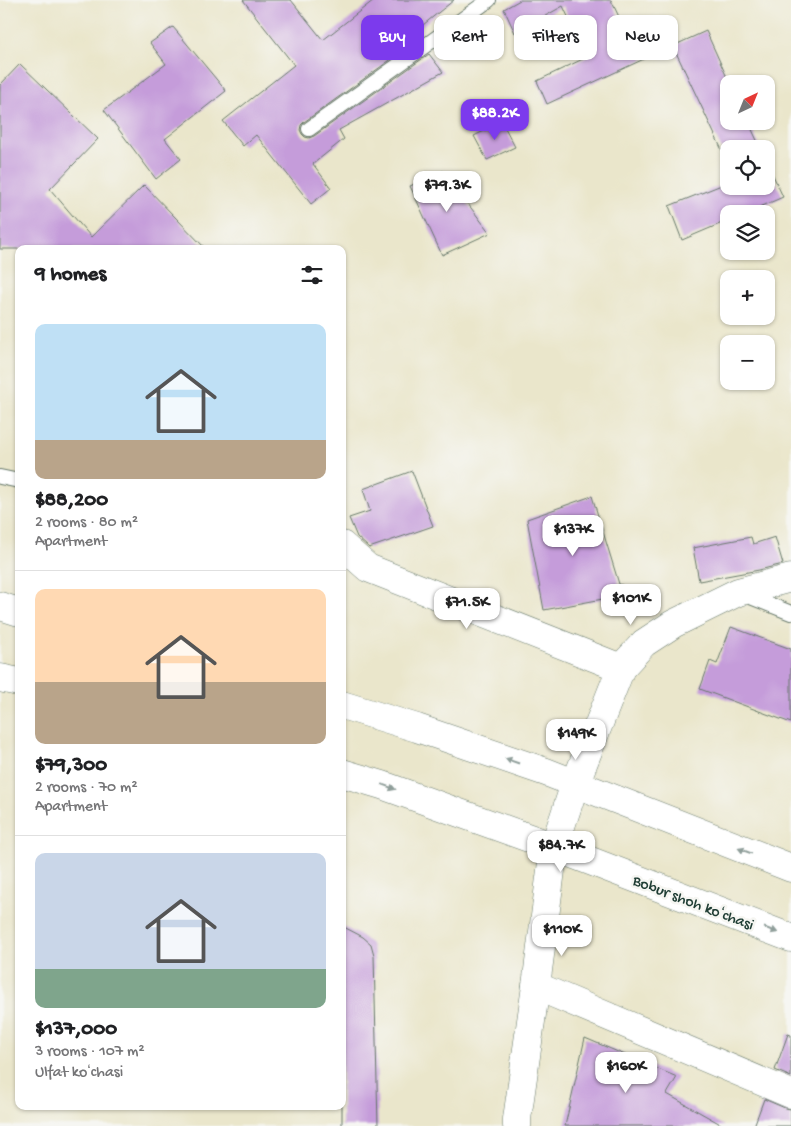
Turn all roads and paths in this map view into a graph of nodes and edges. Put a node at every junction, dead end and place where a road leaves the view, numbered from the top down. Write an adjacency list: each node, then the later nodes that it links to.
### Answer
1 (489, 0): 2 (lane)
2 (309, 129)
3 (0, 477): 4 (lane)
4 (15, 480)
5 (346, 549): 11 (main road)
6 (791, 578): 7 (main road)
7 (738, 592): 10 (lane); 11 (main road)
8 (0, 606): 9 (main road)
9 (15, 611)
10 (791, 613)
11 (621, 668): 16 (main road)
12 (0, 678): 13 (main road)
13 (15, 681)
14 (346, 706): 16 (main road, one-way to 14)
15 (346, 774): 17 (main road, Bobur shoh koʻchasi, one-way to 17)
16 (575, 784): 17 (main road); 18 (main road, one-way to 16)
17 (554, 847): 19 (main road, Bobur shoh koʻchasi, one-way to 19); 20 (main road)
18 (791, 868)
19 (791, 938)
20 (536, 986): 21 (main road); 22 (main road)
21 (791, 1094)
22 (517, 1126)

